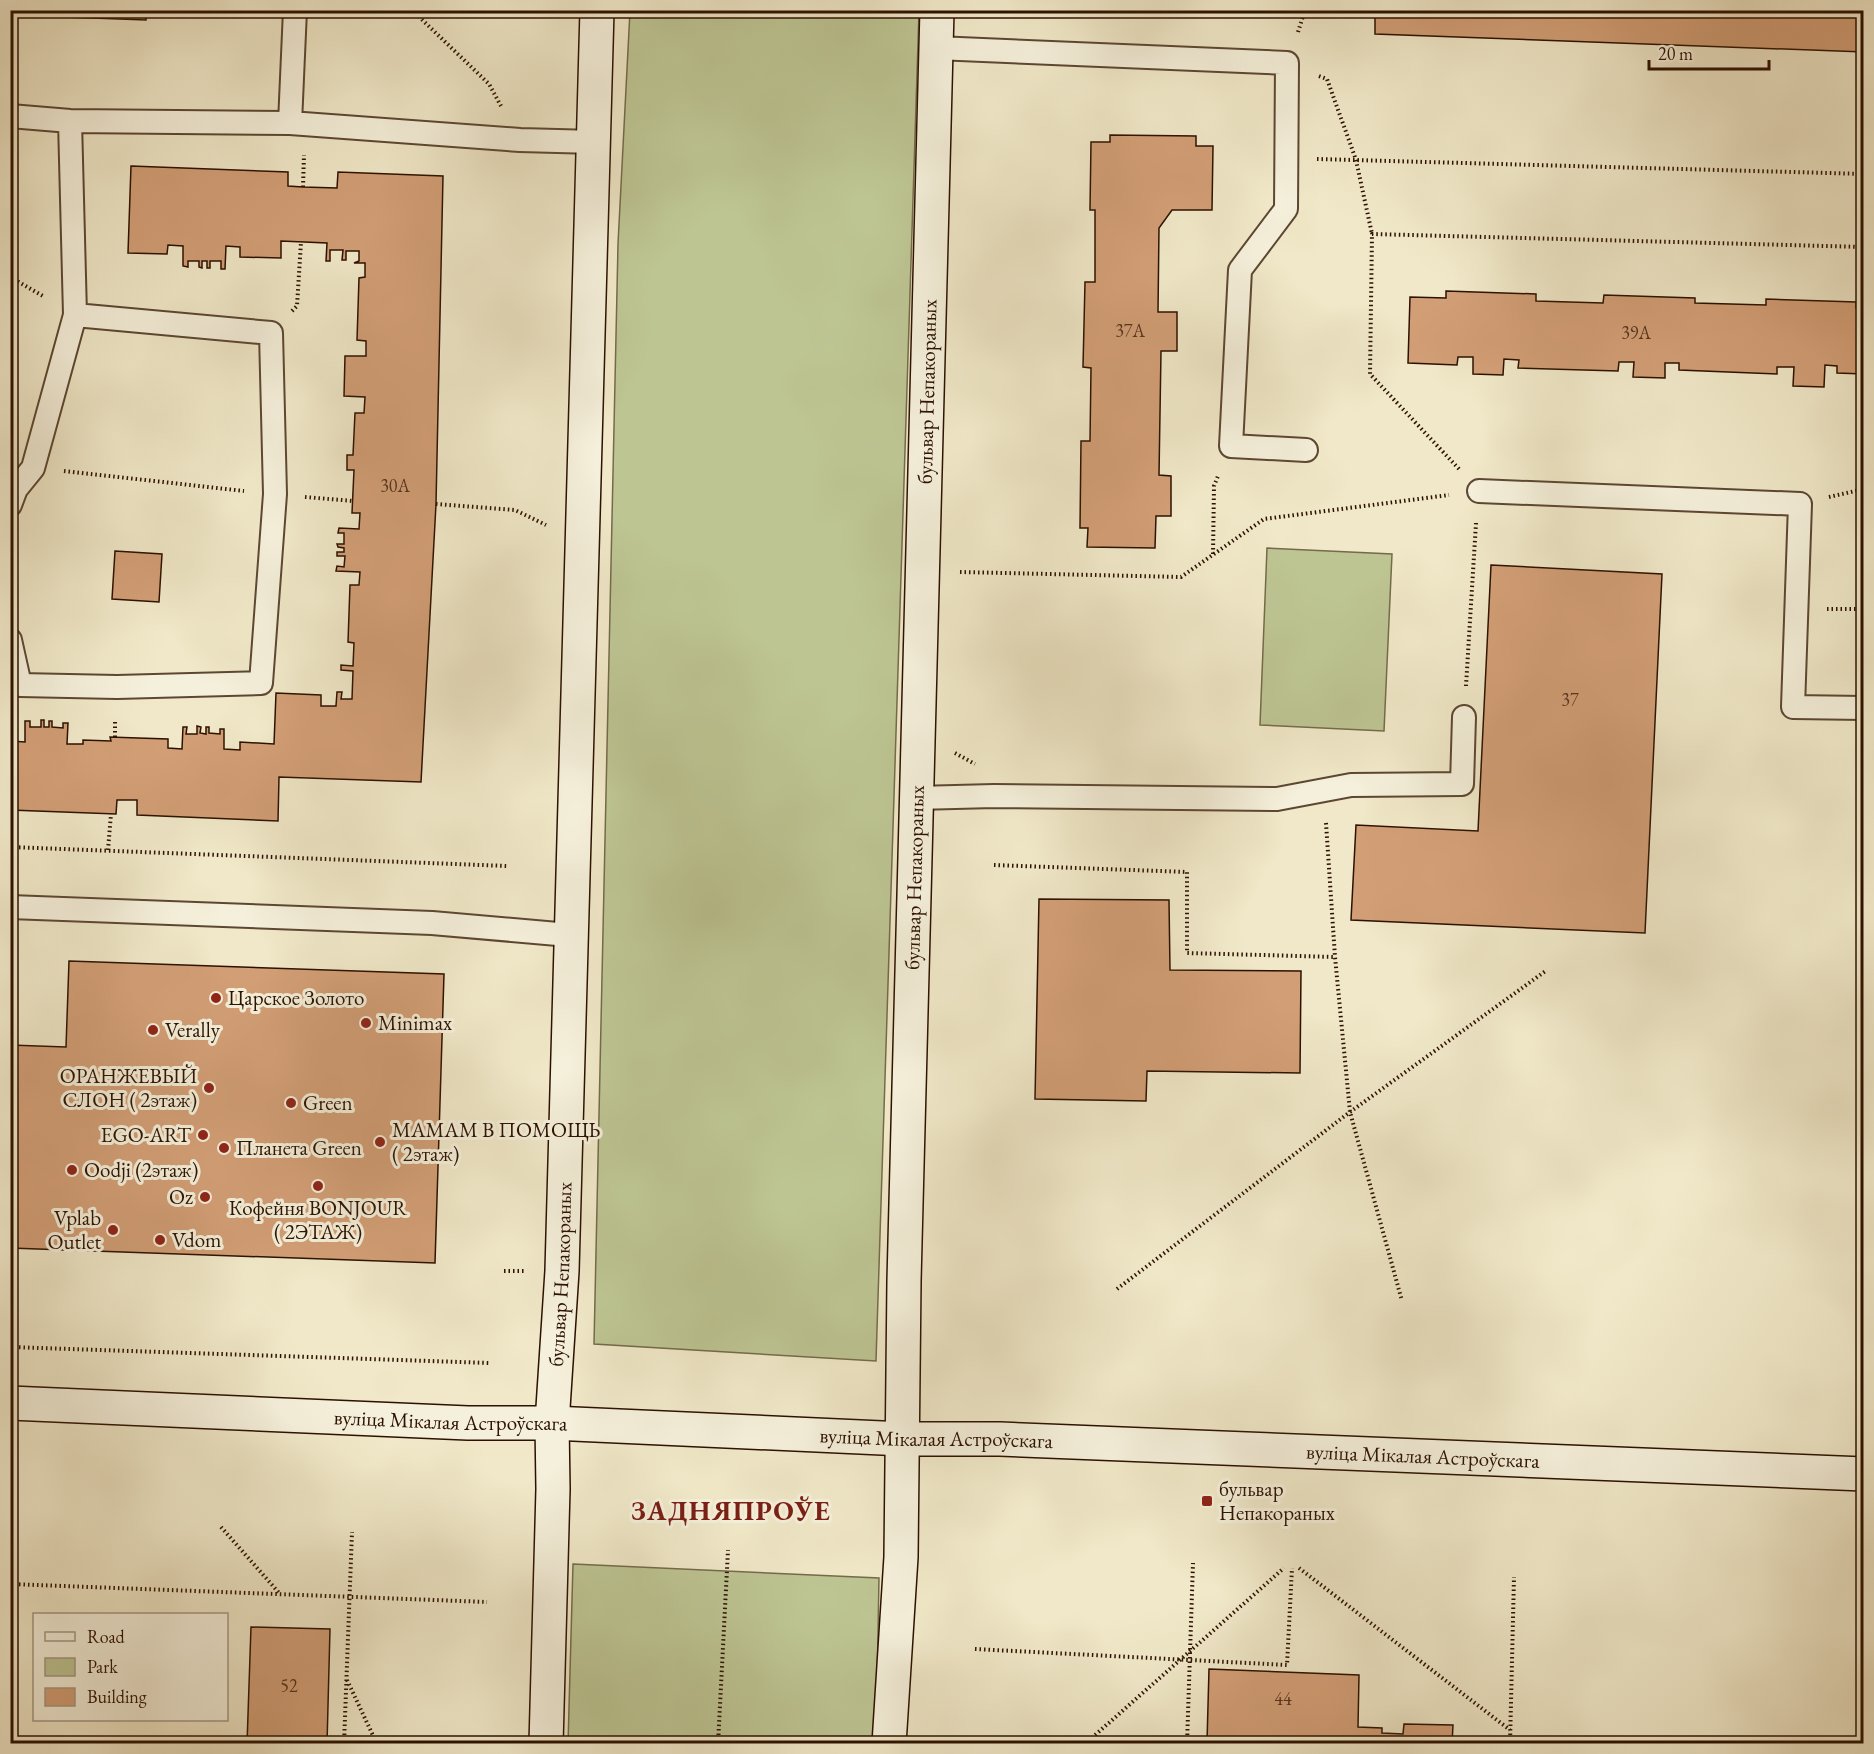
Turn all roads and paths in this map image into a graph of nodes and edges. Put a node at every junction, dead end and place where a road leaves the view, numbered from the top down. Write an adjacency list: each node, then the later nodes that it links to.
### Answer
1 (295, 10): 9 (lane)
2 (412, 10): 10 (path)
3 (597, 10): 11 (main road, бульвар Непакораных)
4 (937, 10): 5 (main road, бульвар Непакораных)
5 (936, 48): 6 (lane); 30 (main road, бульвар Непакораных)
6 (1287, 63): 12 (lane); 13 (path)
7 (10, 116): 8 (lane)
8 (70, 121): 9 (lane); 18 (lane)
9 (290, 123): 10 (lane)
10 (520, 140): 11 (lane)
11 (595, 142): 28 (main road, бульвар Непакораных)
12 (1286, 158): 13 (path); 20 (lane)
13 (1356, 160): 14 (path); 15 (path)
14 (1863, 174)
15 (1372, 234): 17 (path); 23 (path)
16 (301, 242): 19 (path)
17 (1863, 247)
18 (75, 315): 19 (lane); 22 (lane)
19 (272, 333): 24 (lane)
20 (1231, 446): 21 (lane); 29 (path)
21 (1306, 450)
22 (33, 468): 24 (path); 25 (lane)
23 (1479, 491): 29 (path); 32 (lane); 33 (path)
24 (275, 494): 26 (path); 31 (lane)
25 (12, 495)
26 (353, 501)
27 (436, 504): 28 (path)
28 (582, 543): 42 (main road, бульвар Непакораных)
29 (1213, 555): 30 (path)
30 (921, 570): 35 (main road, бульвар Непакораных)
31 (10, 640)
32 (1863, 708)
33 (1464, 717): 34 (lane)
34 (1323, 790): 35 (lane); 43 (path)
35 (916, 798): 52 (main road, бульвар Непакораных)
36 (111, 814): 38 (path)
37 (10, 847): 38 (path)
38 (108, 850): 40 (path)
39 (994, 865): 43 (path)
40 (507, 866)
41 (10, 907): 42 (lane)
42 (569, 935): 51 (main road, бульвар Непакораных)
43 (1335, 957): 45 (path)
44 (1547, 970): 45 (path)
45 (1350, 1113): 46 (path); 47 (path)
46 (1117, 1289)
47 (1401, 1300)
48 (10, 1347): 49 (path)
49 (490, 1363)
50 (10, 1403): 51 (main road, вуліца Мікалая Астроўскага)
51 (552, 1423): 52 (main road, вуліца Мікалая Астроўскага); 74 (main road, бульвар Непакораных)
52 (904, 1439): 53 (main road, вуліца Мікалая Астроўскага); 76 (main road, бульвар Непакораных)
53 (1863, 1474)
54 (221, 1527): 63 (path)
55 (352, 1532): 64 (path)
56 (728, 1550): 75 (path)
57 (1193, 1563): 67 (path)
58 (1284, 1568): 67 (path)
59 (1292, 1568): 69 (path)
60 (1299, 1568): 71 (path)
61 (1514, 1577): 71 (path)
62 (10, 1584): 63 (path)
63 (281, 1594): 64 (path)
64 (350, 1597): 65 (path); 70 (path)
65 (487, 1602)
66 (975, 1649): 68 (path)
67 (1190, 1651): 68 (path); 69 (path)
68 (1178, 1660): 69 (path); 77 (path)
69 (1190, 1661): 78 (path)
70 (346, 1679): 72 (path); 73 (path)
71 (1510, 1730): 79 (path)
72 (344, 1743)
73 (377, 1743)
74 (546, 1743)
75 (718, 1743)
76 (889, 1743)
77 (1085, 1743)
78 (1187, 1743)
79 (1510, 1743)

